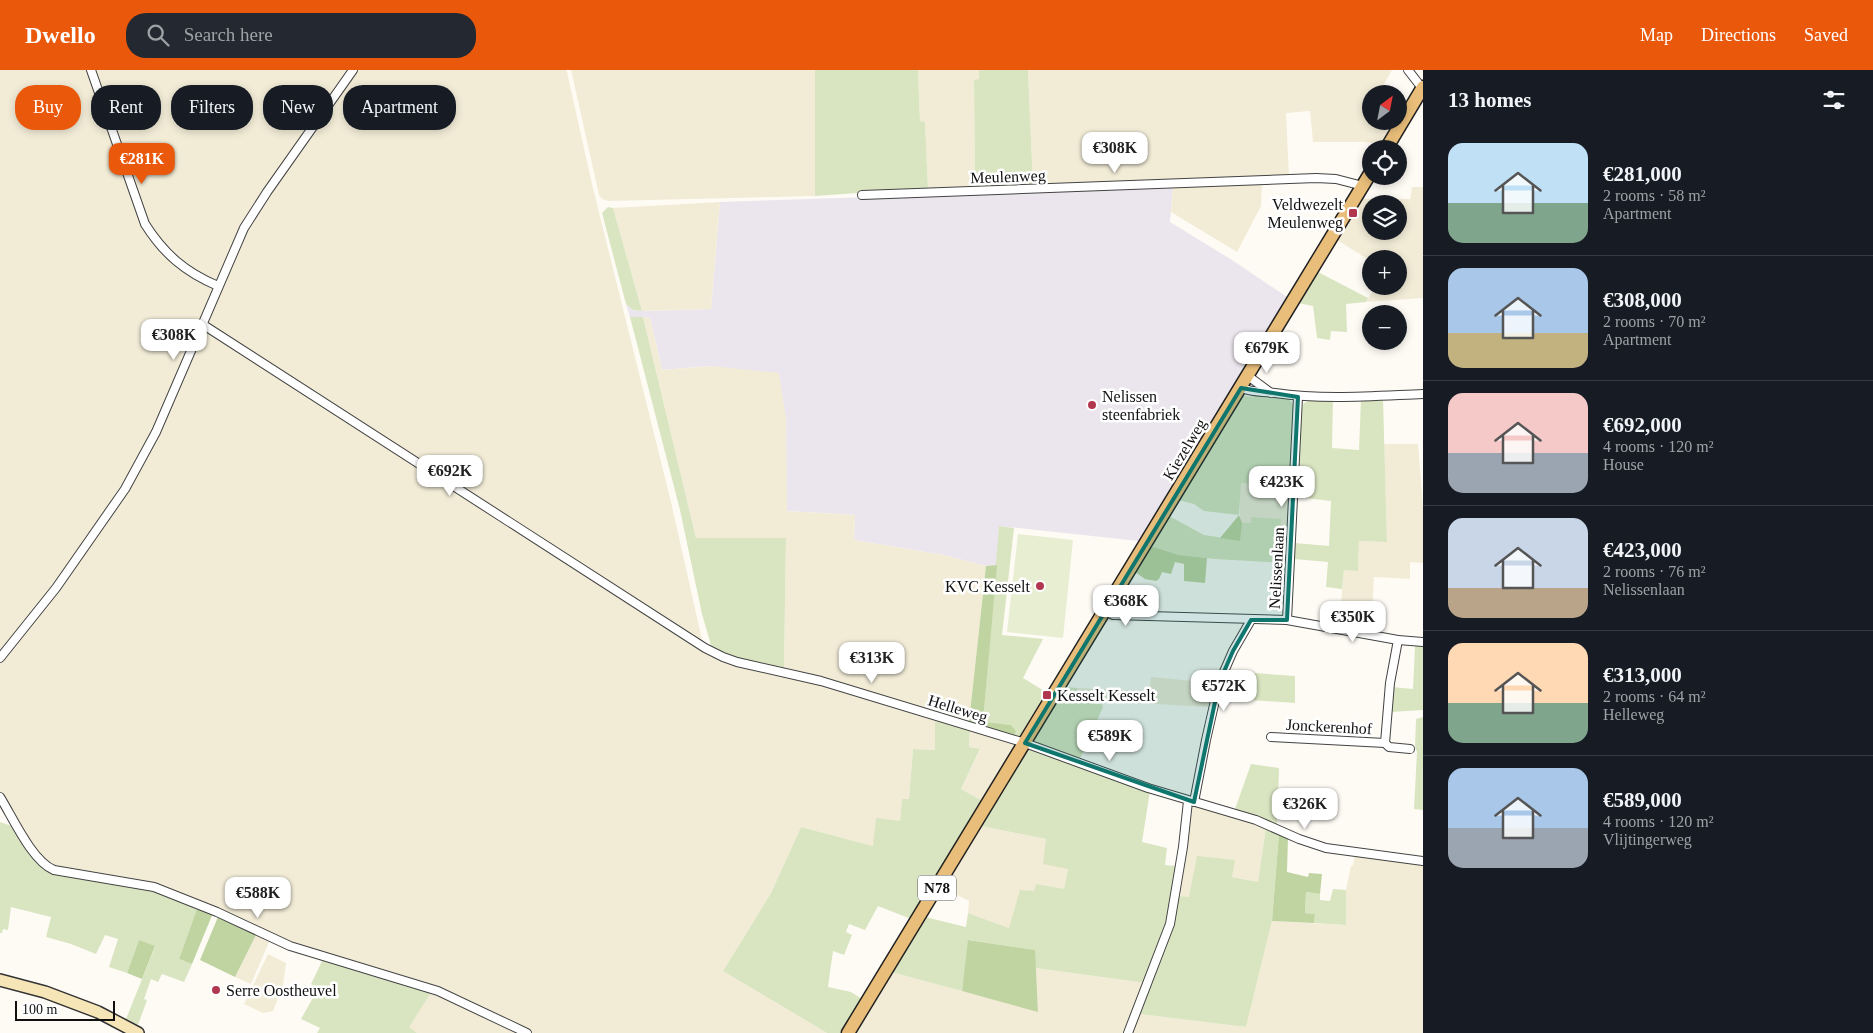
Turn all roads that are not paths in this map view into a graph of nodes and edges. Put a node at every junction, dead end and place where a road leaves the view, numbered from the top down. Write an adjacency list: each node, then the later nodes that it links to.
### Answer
1 (91, 70): 8 (street)
2 (353, 70): 8 (street)
3 (1408, 70): 4 (street)
4 (1421, 93): 5 (main road)
5 (1392, 140)
6 (1363, 186): 7 (street, Meulenweg); 10 (main road, Kiezelweg / N78)
7 (862, 195)
8 (218, 286): 9 (street)
9 (202, 324): 20 (street); 22 (street, Helleweg)
10 (1248, 376): 11 (main road, Kiezelweg / N78); 12 (street)
11 (1241, 388): 12 (street); 15 (main road, Kiezelweg / N78)
12 (1271, 393): 14 (street)
13 (1423, 394): 14 (street)
14 (1298, 397): 17 (street, Nelissenlaan)
15 (1104, 611): 16 (street); 22 (main road, Kiezelweg / N78)
16 (1251, 620): 17 (street); 26 (street)
17 (1287, 620): 18 (street)
18 (1398, 640): 19 (street); 23 (street, Jonckerenhof)
19 (1423, 642)
20 (0, 658)
21 (1271, 737): 23 (street, Jonckerenhof)
22 (1025, 743): 26 (street, Helleweg); 31 (main road, N78)
23 (1385, 743): 24 (street, Jonckerenhof)
24 (1410, 749)
25 (0, 797): 30 (street)
26 (1191, 801): 27 (street, Helleweg); 32 (street)
27 (1423, 861)
28 (0, 980): 29 (street)
29 (138, 1033)
30 (527, 1033)
31 (848, 1033)
32 (1128, 1033)

